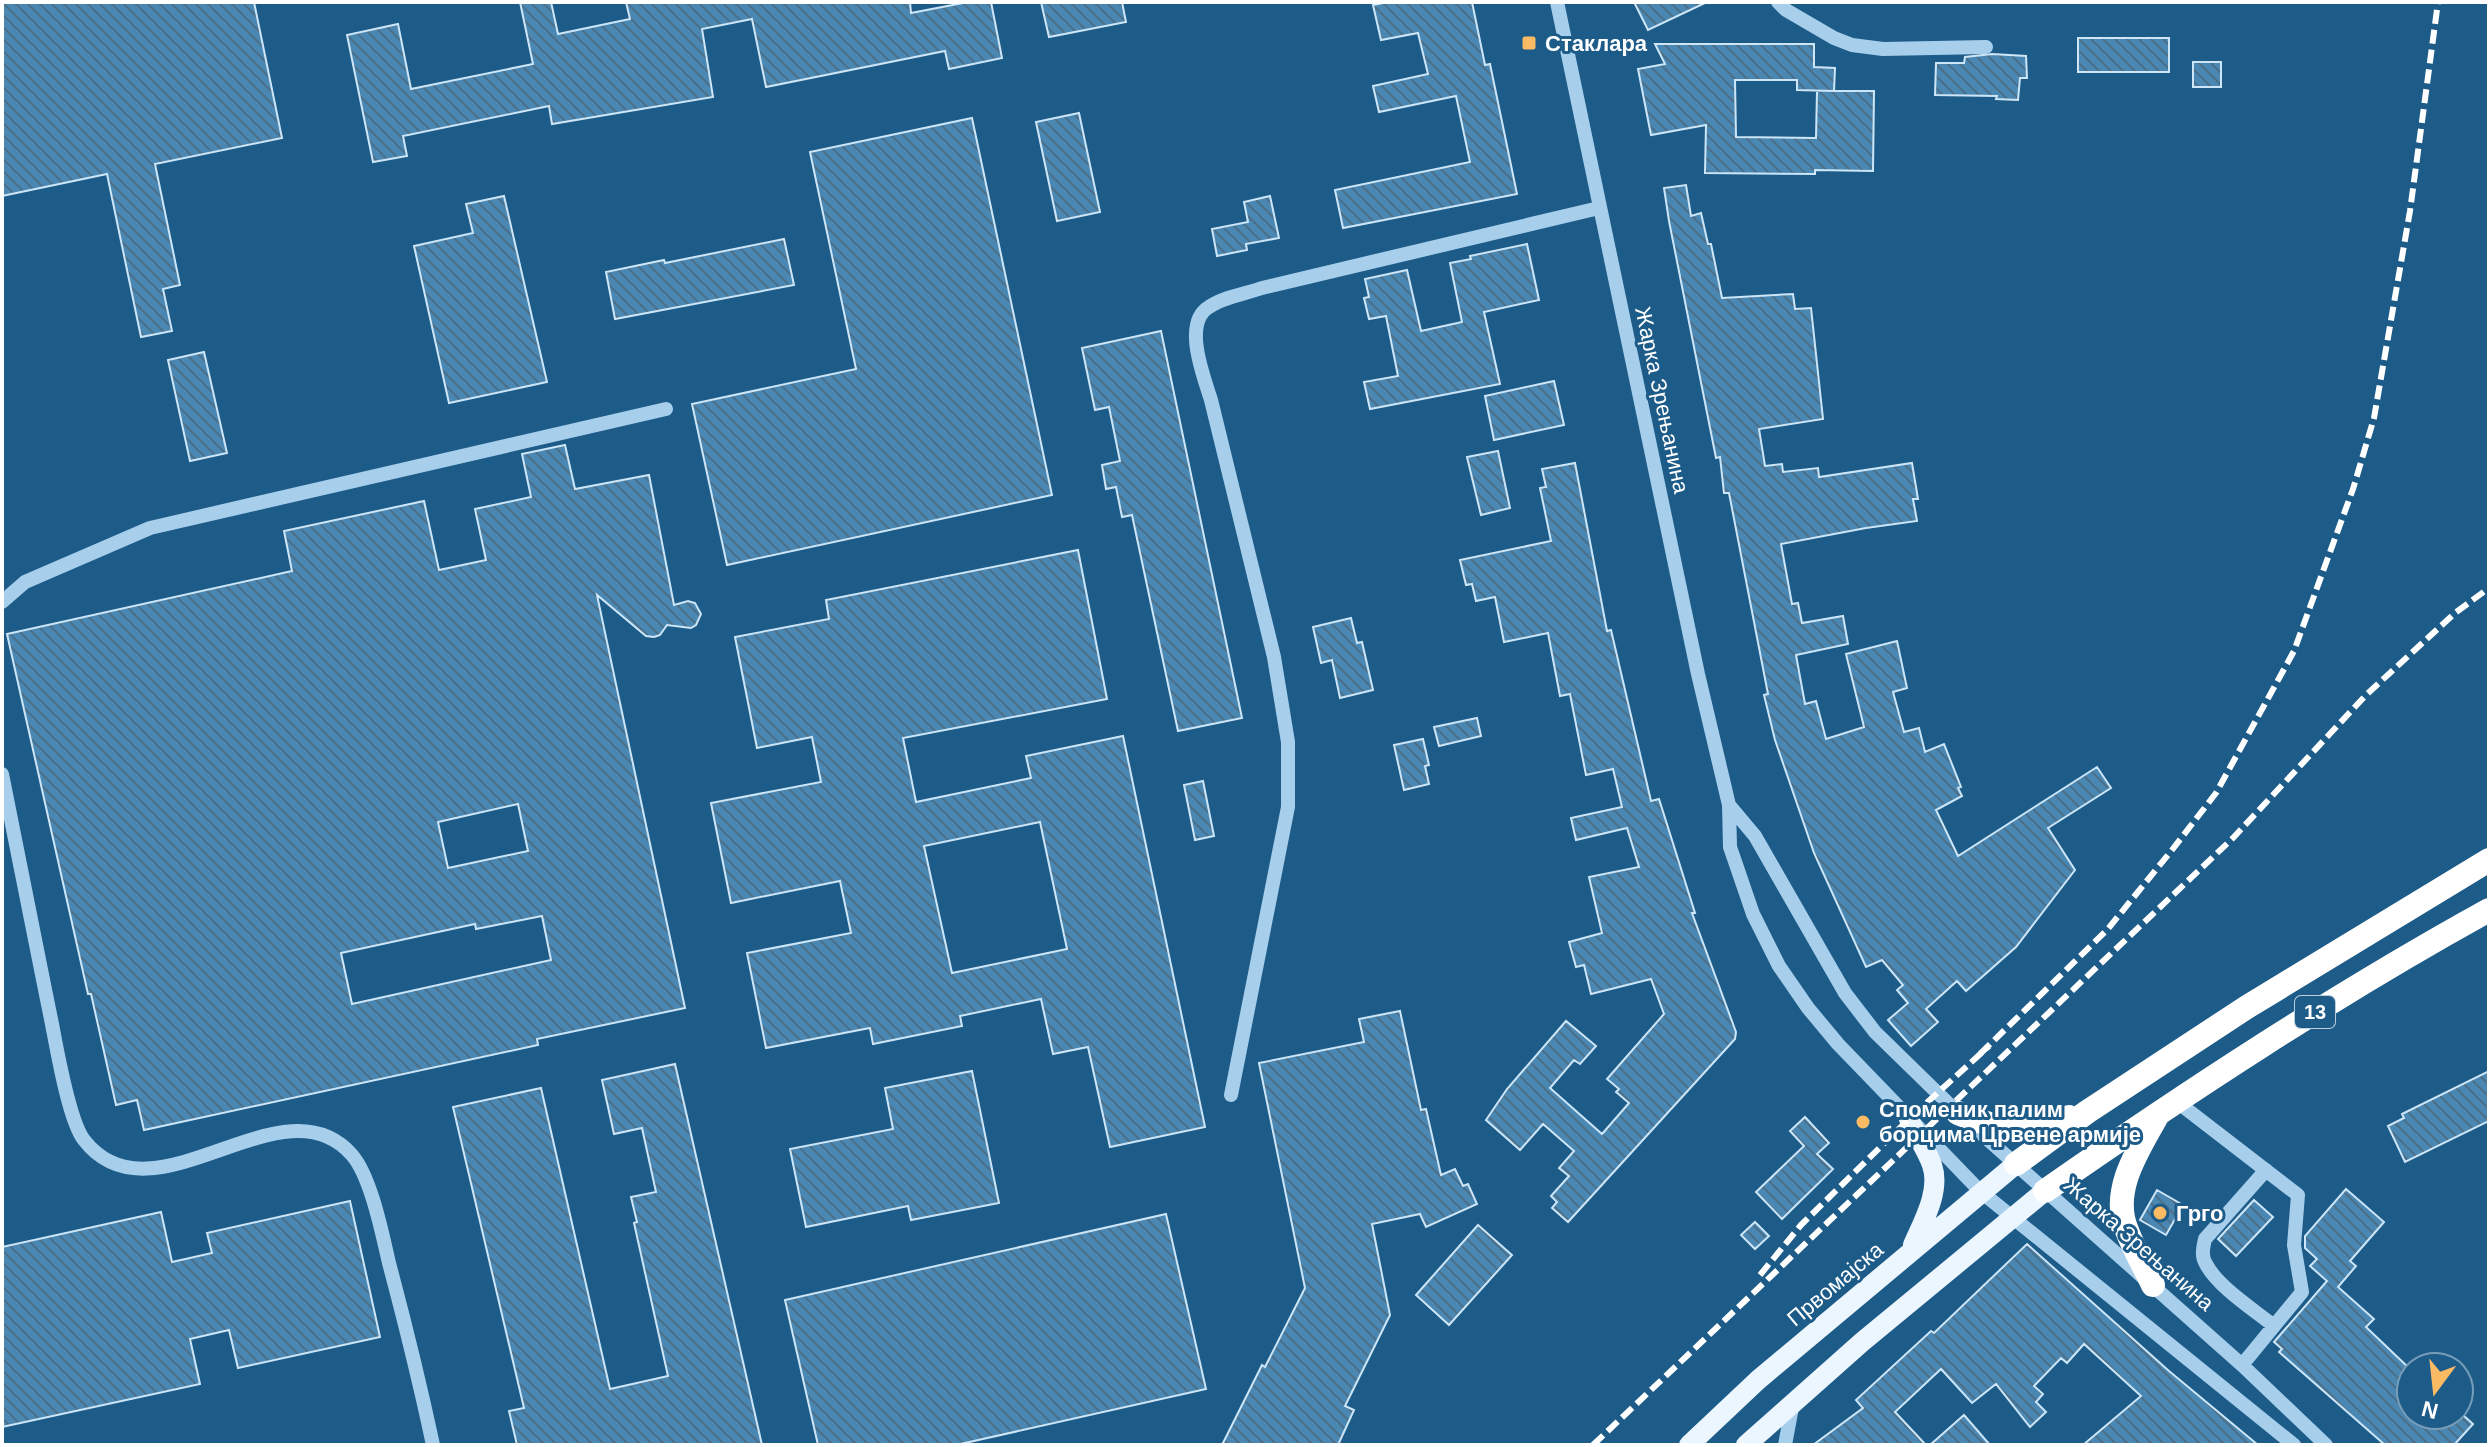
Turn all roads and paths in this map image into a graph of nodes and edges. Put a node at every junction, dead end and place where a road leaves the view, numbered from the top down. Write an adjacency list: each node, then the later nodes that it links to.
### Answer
1 (1557, 2): 4 (street, Жарка Зрењанина)
2 (1778, 2): 3 (street)
3 (1986, 47)
4 (1599, 208): 8 (street, Жарка Зрењанина); 11 (street)
5 (666, 409): 6 (street)
6 (2, 602)
7 (2, 774): 26 (street)
8 (1729, 805): 14 (street, Жарка Зрењанина); 15 (street, Жарка Зрењанина)
9 (2489, 860): 13 (highway, 13)
10 (2484, 915): 12 (highway, 13)
11 (1231, 1095)
12 (2168, 1106): 17 (street); 19 (highway, 13); 22 (highway)
13 (2087, 1112): 14 (highway); 16 (highway, 13)
14 (1958, 1113): 16 (street, Жарка Зрењанина)
15 (1909, 1119): 18 (street, Жарка Зрењанина); 21 (main road)
16 (2016, 1164): 18 (main road, Првомајска / 13); 19 (street, Жарка Зрењанина)
17 (2266, 1170): 23 (street); 23 (street)
18 (1980, 1191): 20 (street, Жарка Зрењанина); 21 (main road, Првомајска / 13)
19 (2045, 1191): 20 (main road, 13); 22 (street, Жарка Зрењанина)
20 (2010, 1218): 25 (main road, 13); 30 (street, Жарка Зрењанина)
21 (1910, 1251): 27 (main road, Првомајска / 13)
22 (2153, 1285): 24 (street, Жарка Зрењанина)
23 (2274, 1326): 24 (street)
24 (2242, 1365): 31 (street, Жарка Зрењанина)
25 (1793, 1402): 28 (main road, 13); 29 (street)
26 (433, 1445)
27 (1689, 1445)
28 (1746, 1445)
29 (1785, 1445)
30 (2294, 1445)
31 (2326, 1445)

